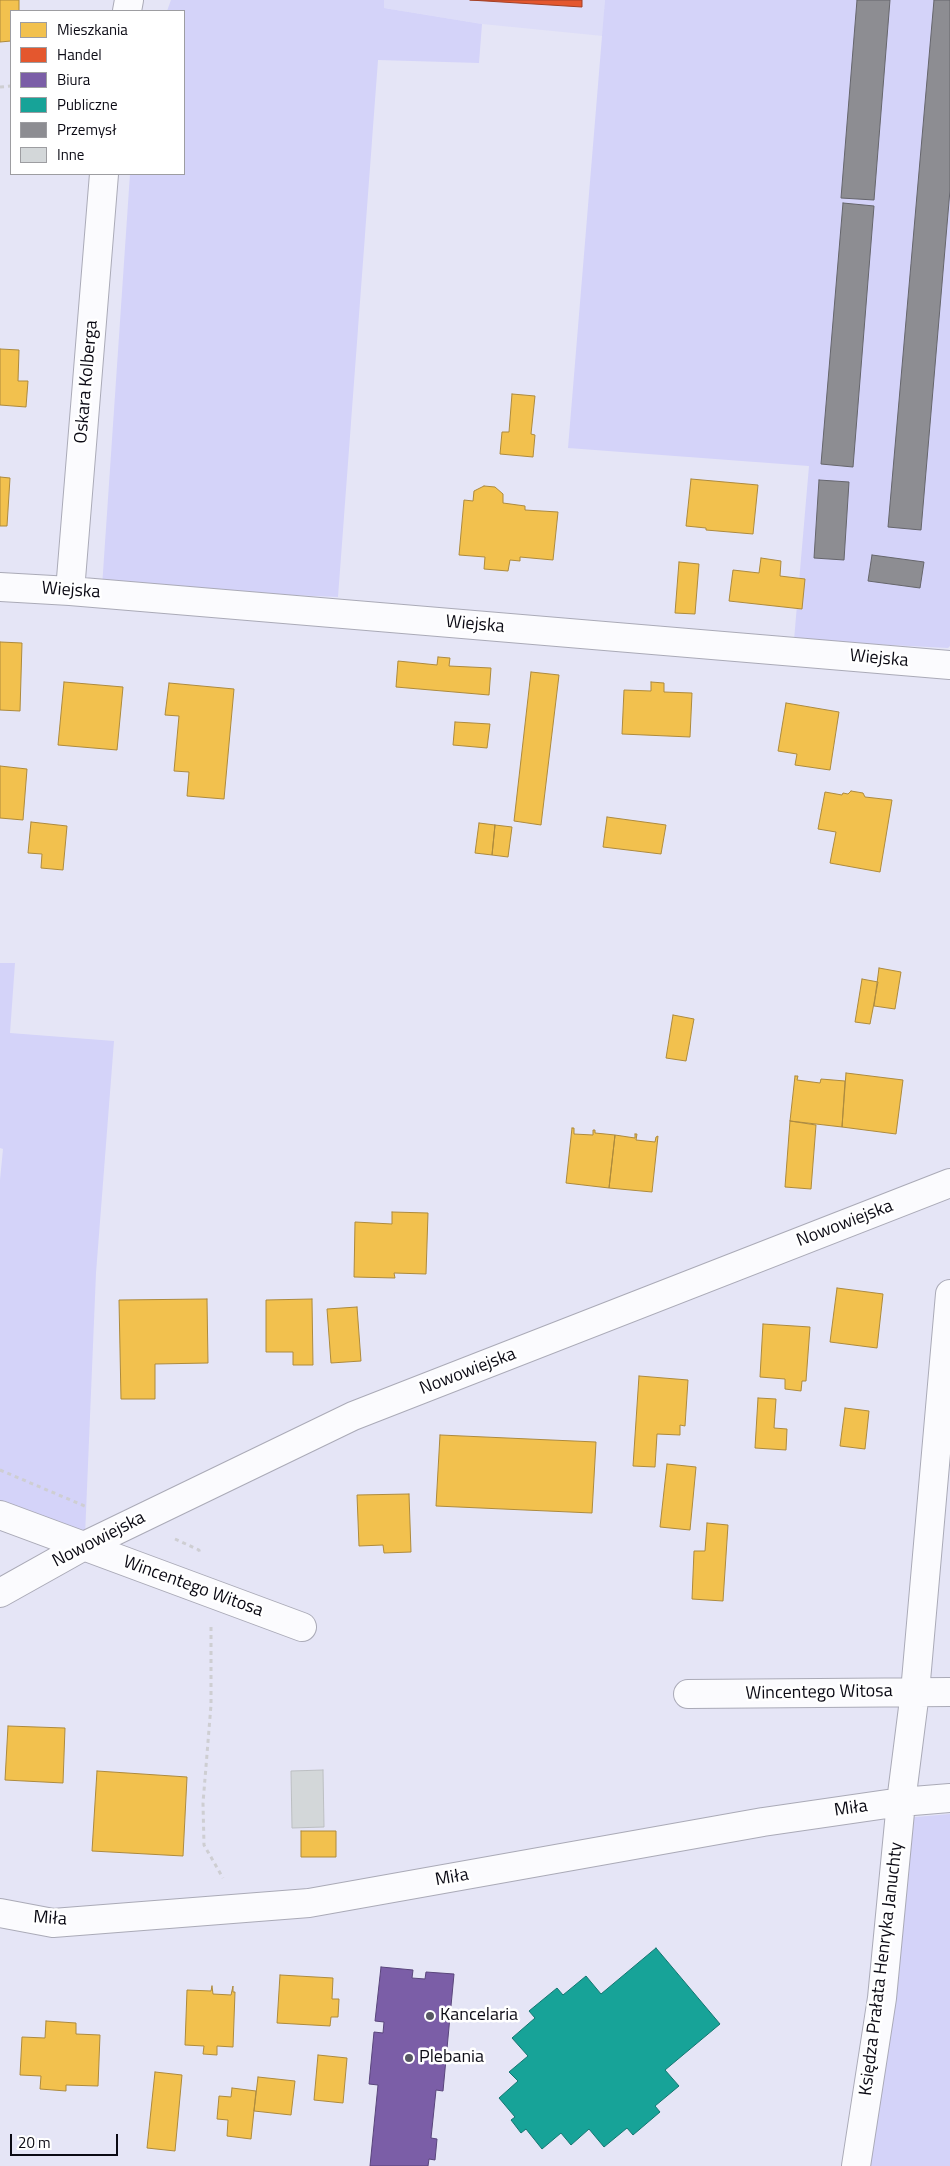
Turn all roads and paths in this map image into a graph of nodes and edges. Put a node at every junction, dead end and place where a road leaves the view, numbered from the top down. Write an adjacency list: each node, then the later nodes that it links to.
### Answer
1 (104, 175): 3 (street, Oskara Kolberga)
2 (0, 587): 3 (street, Wiejska)
3 (70, 591): 4 (street, Wiejska)
4 (950, 665)
5 (950, 1183): 9 (street, Nowowiejska)
6 (950, 1294): 14 (street)
7 (0, 1470): 9 (path)
8 (0, 1515): 10 (street, Wincentego Witosa)
9 (129, 1524): 10 (street, Nowowiejska); 11 (path)
10 (84, 1546): 11 (street, Wincentego Witosa); 12 (street, Nowowiejska)
11 (206, 1592): 13 (street, Wincentego Witosa); 19 (path)
12 (0, 1593)
13 (302, 1627)
14 (915, 1692): 15 (street, Wincentego Witosa); 16 (street, Wincentego Witosa); 18 (street)
15 (950, 1692)
16 (688, 1694)
17 (950, 1798): 18 (street, Miła)
18 (901, 1802): 19 (street, Miła); 21 (street, Księdza Prałata Henryka Januchty)
19 (239, 1908): 20 (street, Miła)
20 (0, 1913)
21 (856, 2166)

